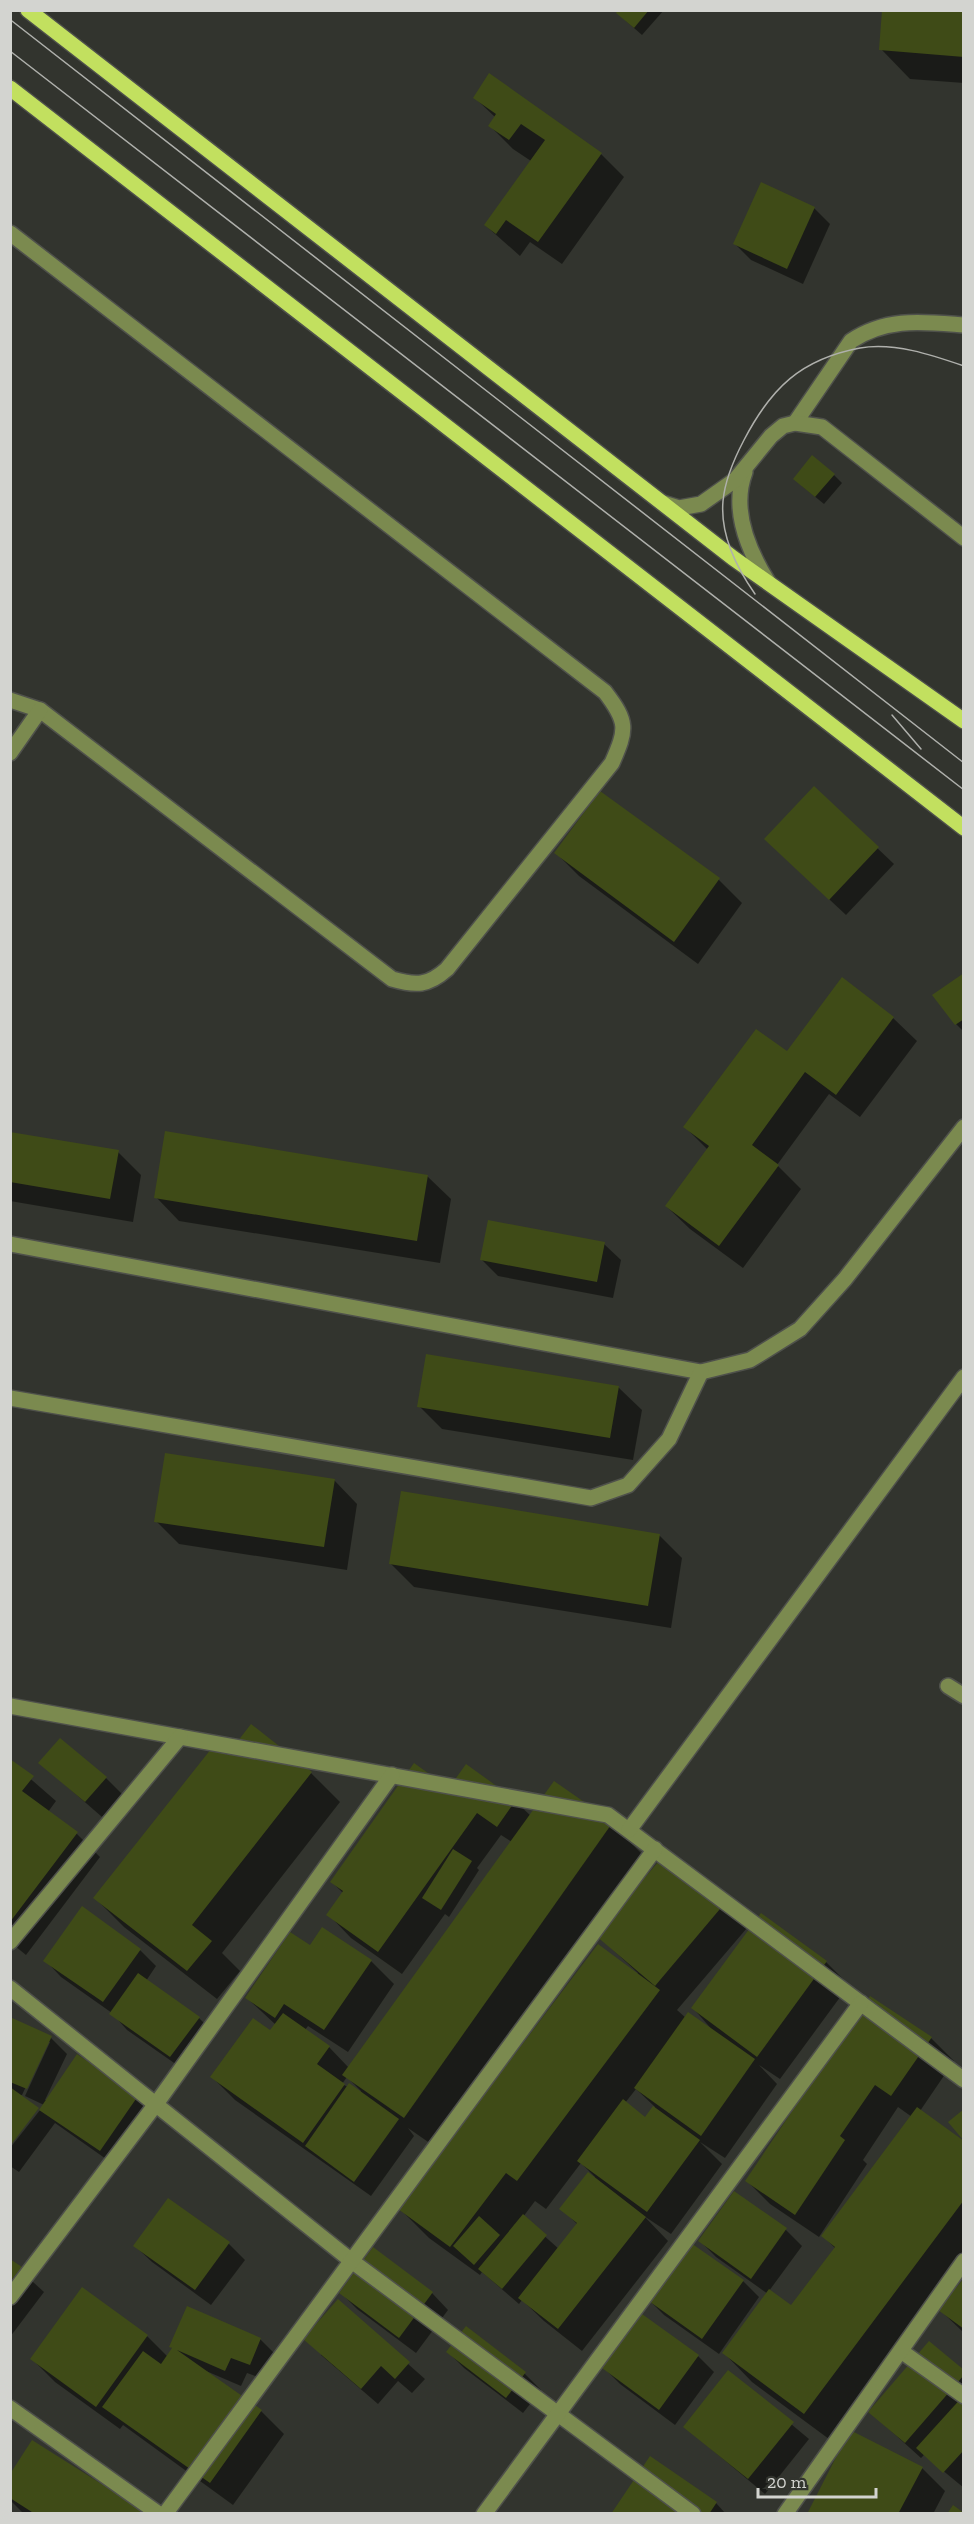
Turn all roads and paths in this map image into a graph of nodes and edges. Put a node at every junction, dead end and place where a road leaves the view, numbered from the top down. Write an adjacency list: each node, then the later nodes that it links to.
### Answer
1 (28, 10): 7 (main road)
2 (10, 88): 14 (main road)
3 (10, 233): 11 (street)
4 (963, 325): 5 (street)
5 (795, 423): 6 (street); 8 (street)
6 (747, 466): 7 (street); 9 (street)
7 (663, 503): 9 (main road)
8 (963, 538)
9 (768, 582): 12 (main road)
10 (10, 700): 11 (street)
11 (40, 710): 13 (street)
12 (963, 721)
13 (10, 753)
14 (963, 828)
15 (963, 1127): 17 (street)
16 (10, 1244): 17 (street)
17 (701, 1372): 19 (street)
18 (963, 1377): 25 (street)
19 (10, 1398)
20 (948, 1686): 21 (street)
21 (963, 1696)
22 (10, 1706): 23 (street)
23 (180, 1737): 24 (street); 27 (street)
24 (392, 1775): 25 (street); 31 (street)
25 (629, 1830): 26 (street)
26 (655, 1849): 29 (street); 33 (street)
27 (10, 1942)
28 (10, 1988): 31 (street)
29 (861, 2003): 30 (street); 38 (street)
30 (963, 2080)
31 (156, 2104): 33 (street); 34 (street)
32 (963, 2261): 35 (street)
33 (353, 2262): 38 (street); 40 (street)
34 (10, 2297)
35 (901, 2351): 36 (street); 43 (street)
36 (963, 2397)
37 (10, 2408): 39 (street)
38 (557, 2413): 41 (street); 42 (street)
39 (159, 2514)
40 (165, 2514)
41 (484, 2514)
42 (693, 2514)
43 (785, 2514)

